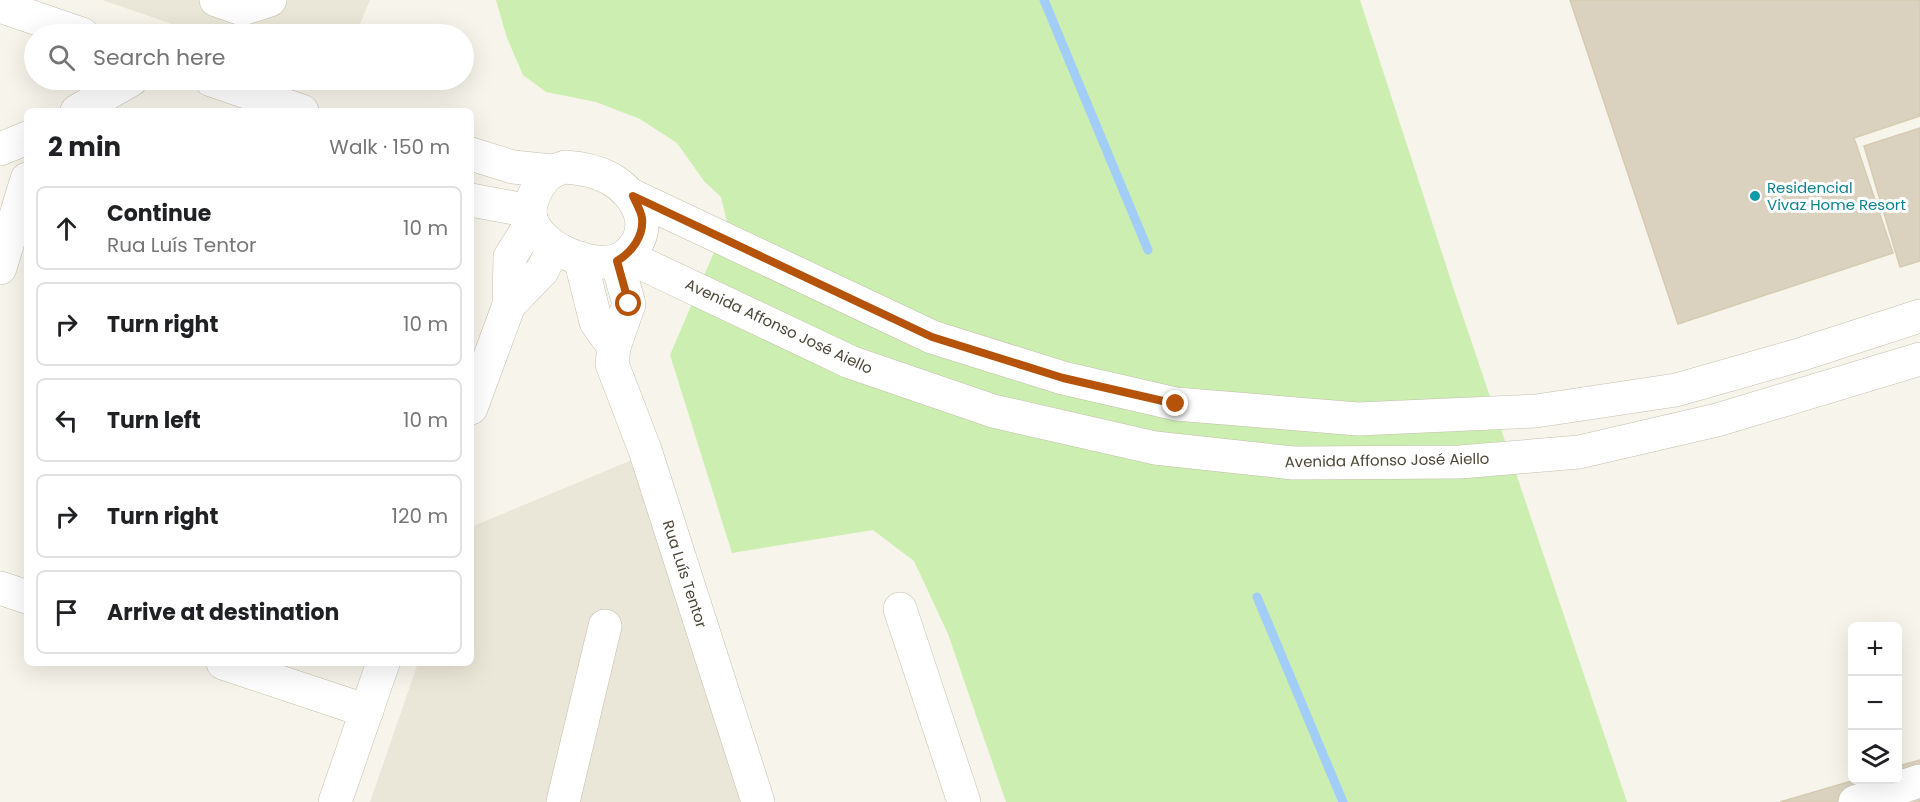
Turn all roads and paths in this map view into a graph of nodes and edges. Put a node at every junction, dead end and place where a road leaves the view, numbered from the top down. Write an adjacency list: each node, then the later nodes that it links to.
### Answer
1 (216, 0): 2 (street)
2 (270, 0)
3 (0, 6): 4 (street)
4 (53, 24)
5 (114, 90): 7 (street)
6 (240, 90): 8 (street)
7 (82, 108)
8 (293, 108)
9 (24, 139): 10 (street)
10 (0, 149)
11 (474, 155): 12 (street)
12 (552, 171): 14 (street); 16 (street)
13 (24, 189): 19 (street)
14 (633, 196): 18 (street); 21 (street)
15 (474, 201): 16 (street)
16 (531, 216): 17 (street); 20 (street)
17 (567, 253): 18 (street); 20 (street); 22 (street)
18 (622, 258): 22 (street, Rua Luís Tentor); 23 (street, Avenida Affonso José Aiello)
19 (0, 268)
20 (509, 305): 24 (street)
21 (1920, 316)
22 (614, 347): 35 (street, Rua Luís Tentor)
23 (1920, 359)
24 (474, 400)
25 (0, 588): 26 (street)
26 (24, 596)
27 (900, 609): 36 (street)
28 (605, 626): 34 (street)
29 (232, 666): 31 (street)
30 (382, 666): 31 (street)
31 (367, 711): 33 (street)
32 (1920, 781): 37 (street)
33 (334, 802)
34 (563, 802)
35 (758, 802)
36 (964, 802)
37 (1855, 802)

